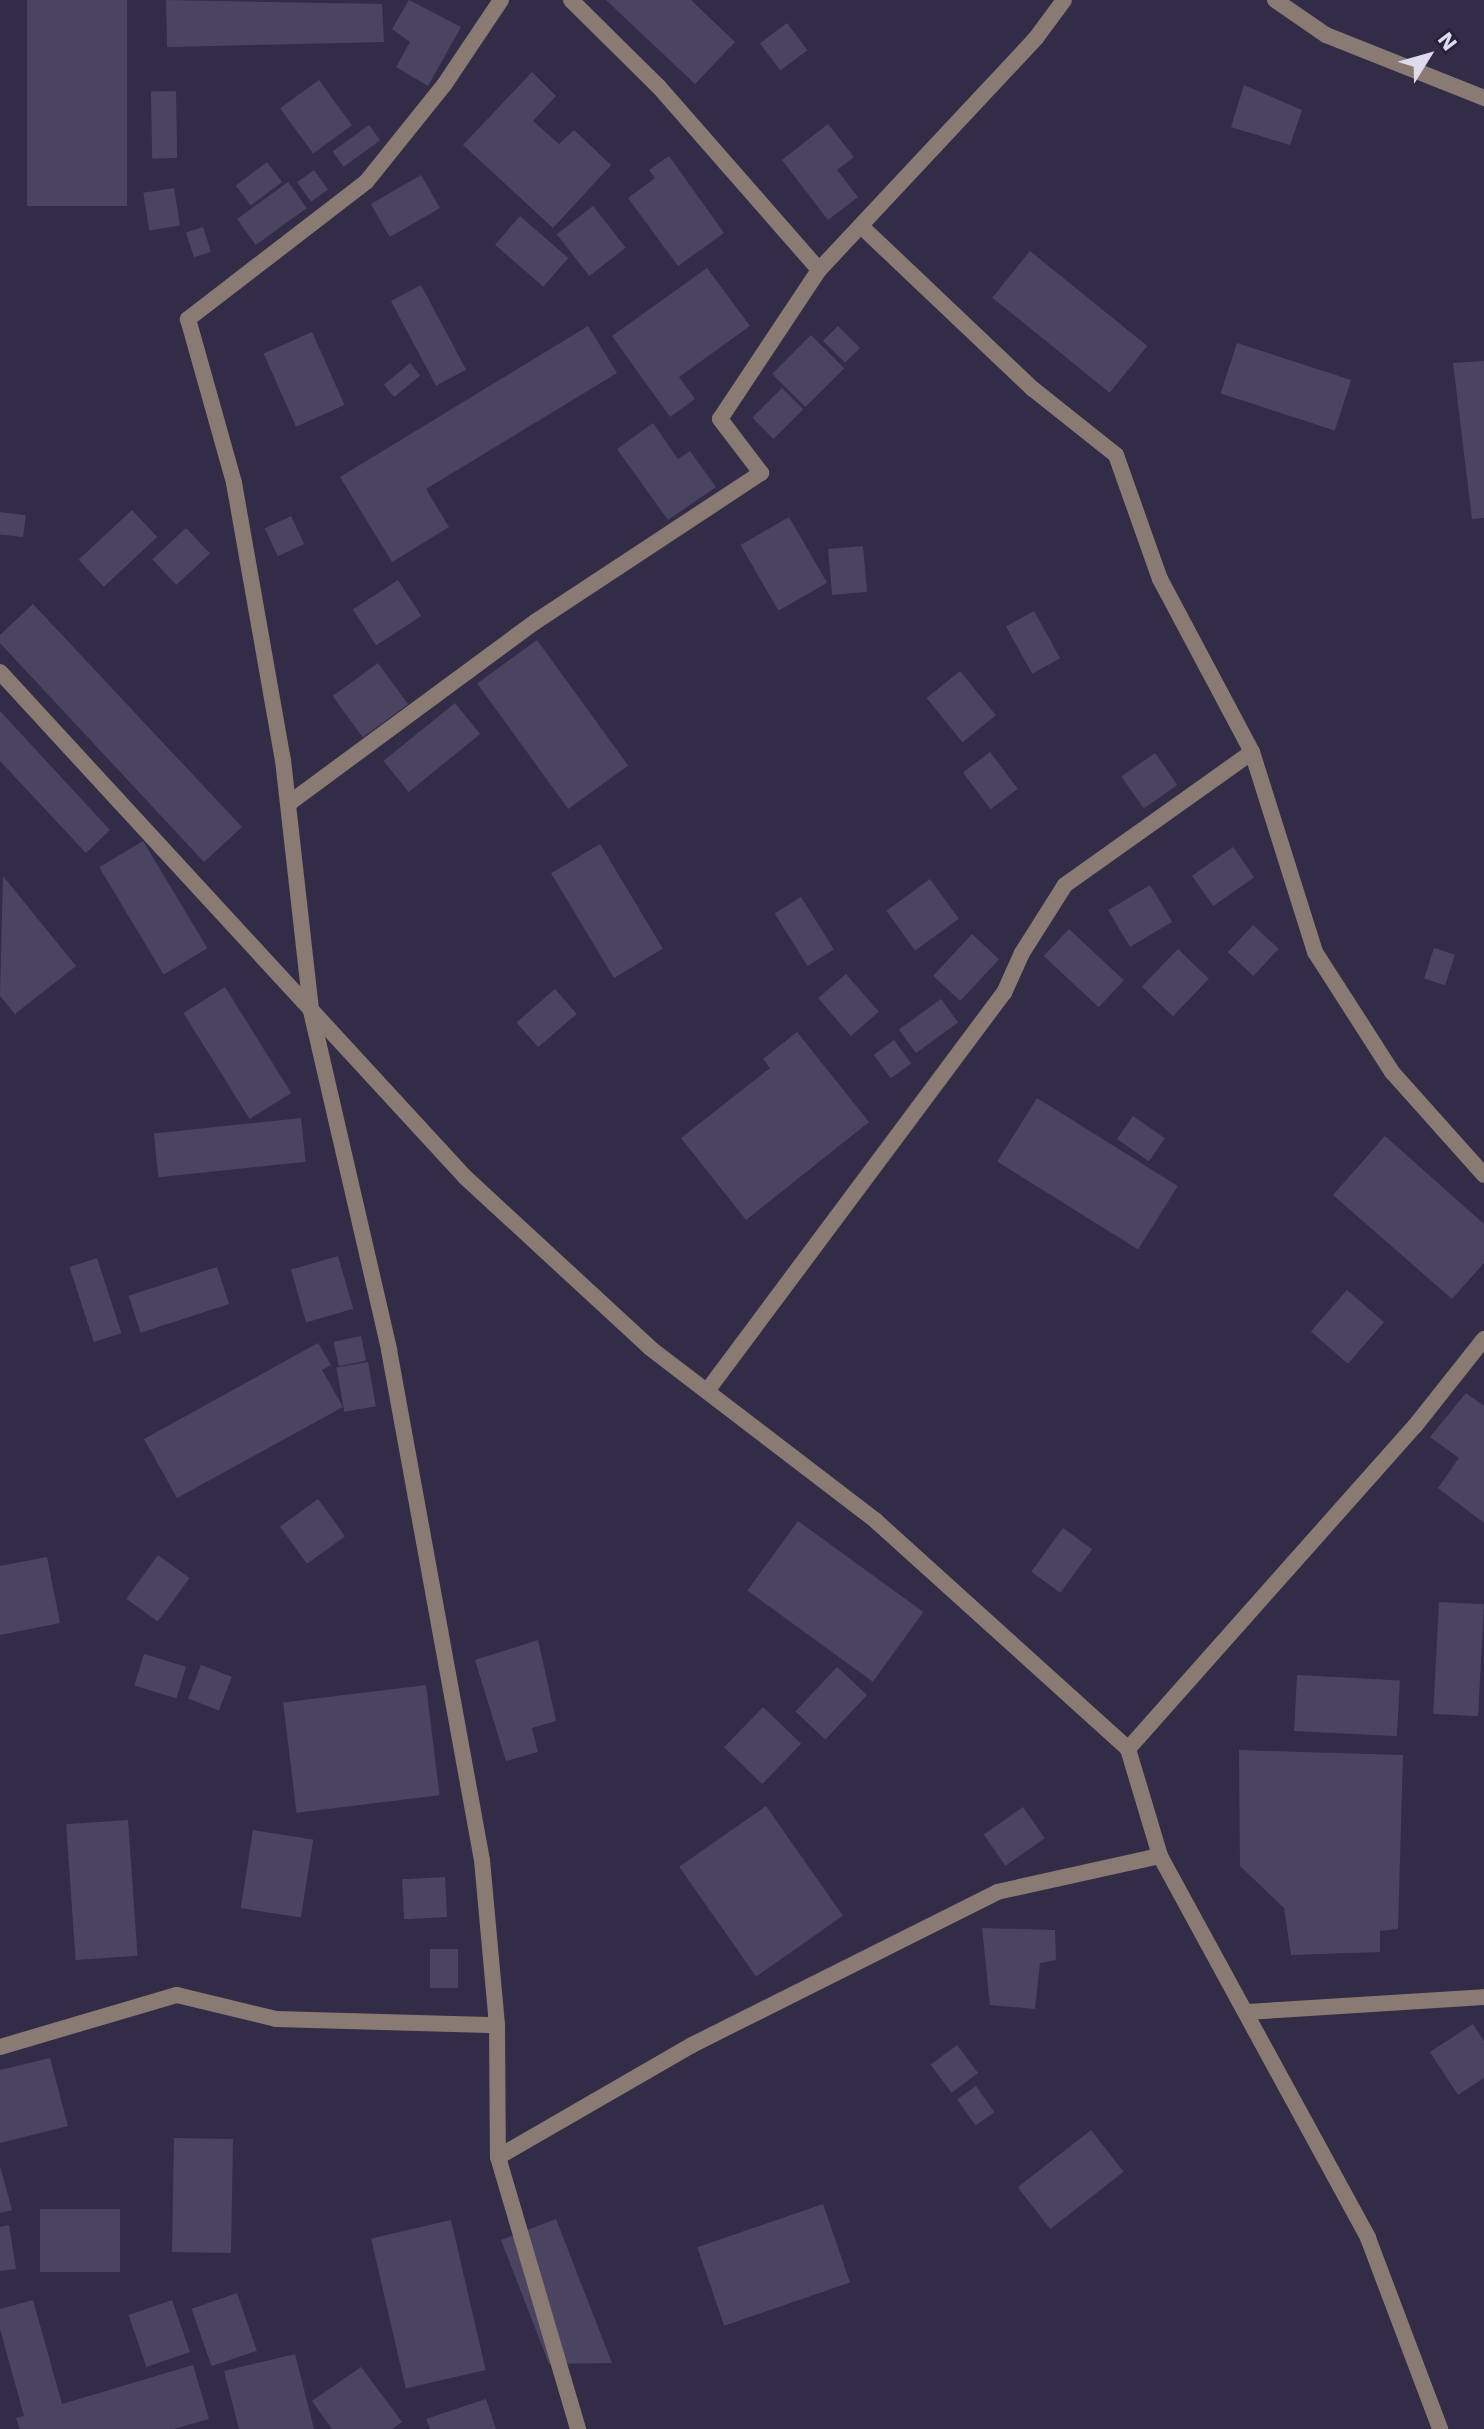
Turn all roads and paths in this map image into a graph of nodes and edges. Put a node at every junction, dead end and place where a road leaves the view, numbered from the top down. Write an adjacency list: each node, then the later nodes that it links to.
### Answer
1 (501, 0): 10 (street)
2 (571, 0): 7 (street)
3 (1064, 0): 6 (street)
4 (1275, 0): 5 (street)
5 (1484, 98)
6 (861, 226): 7 (street); 9 (street)
7 (819, 270): 10 (street)
8 (0, 672): 11 (street)
9 (1252, 752): 12 (street); 14 (street)
10 (288, 804): 11 (street)
11 (311, 1011): 14 (street); 19 (street)
12 (1484, 1175)
13 (1484, 1339): 15 (street)
14 (707, 1391): 15 (street)
15 (1128, 1749): 16 (street)
16 (1160, 1856): 18 (street); 21 (street)
17 (1484, 1997): 18 (street)
18 (1247, 2012): 23 (street)
19 (497, 2025): 20 (street); 21 (street)
20 (0, 2047)
21 (498, 2157): 22 (street)
22 (578, 2429)
23 (1440, 2429)

